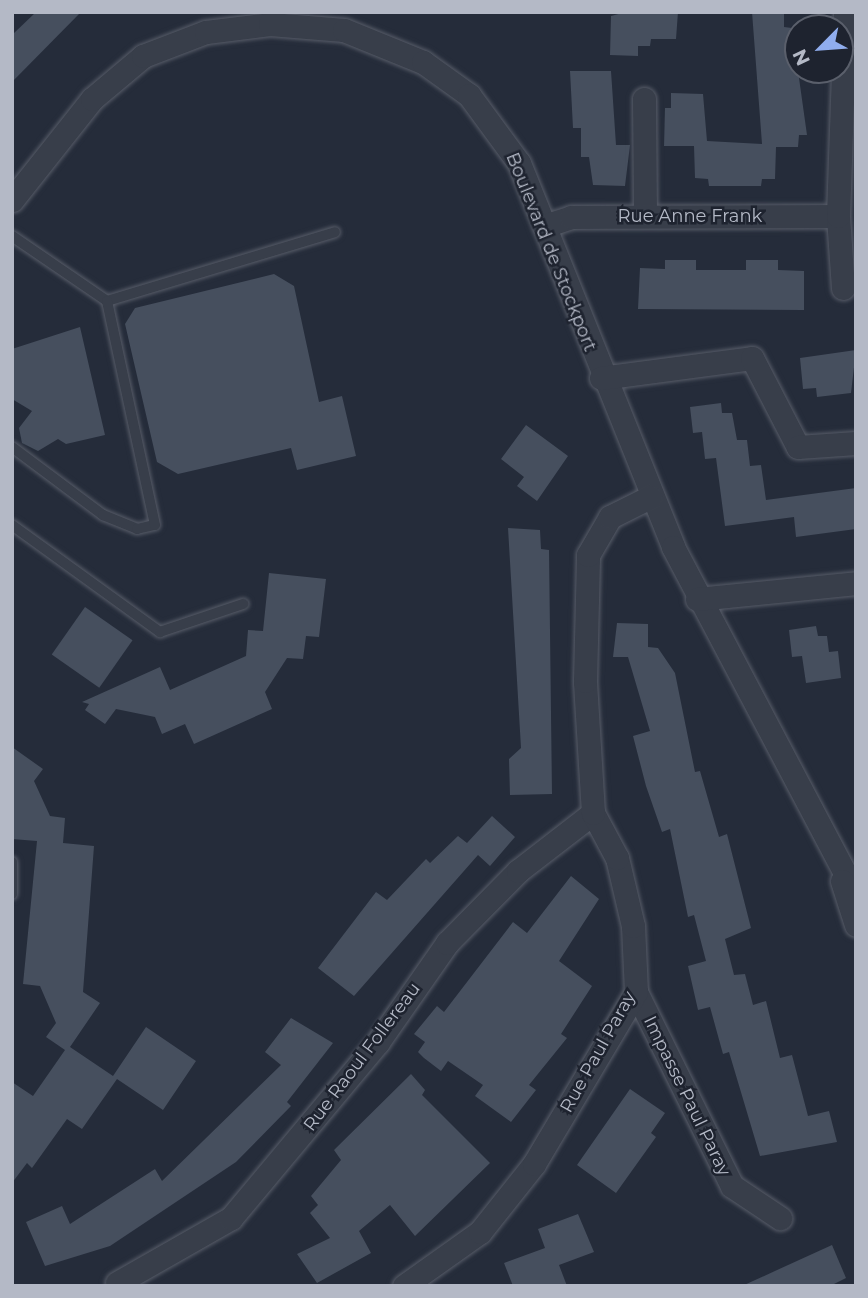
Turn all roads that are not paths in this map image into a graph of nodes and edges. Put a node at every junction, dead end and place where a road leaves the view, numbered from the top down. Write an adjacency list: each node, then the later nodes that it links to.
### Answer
1 (846, 84): 5 (street)
2 (644, 99): 4 (street)
3 (12, 200): 6 (street, Boulevard de Stockport)
4 (645, 216): 5 (street, Rue Anne Frank); 6 (street, Rue Anne Frank)
5 (838, 216): 9 (street)
6 (544, 226): 11 (street, Boulevard de Stockport)
7 (335, 232): 10 (lane)
8 (12, 236): 10 (lane)
9 (843, 288)
10 (107, 301): 13 (lane)
11 (601, 378): 12 (street); 14 (street, Boulevard de Stockport)
12 (856, 443)
13 (12, 447)
14 (650, 497): 17 (street, Boulevard de Stockport); 19 (street, Rue Paul Paray)
15 (12, 525): 18 (lane)
16 (856, 583): 17 (street)
17 (697, 599): 21 (street, Boulevard de Stockport)
18 (243, 604)
19 (593, 813): 25 (street, Rue Paul Paray); 27 (street, Rue Raoul Follereau)
20 (12, 862): 22 (lane)
21 (837, 868): 23 (street, Boulevard de Stockport); 24 (street, Boulevard de Stockport)
22 (12, 894)
23 (856, 894)
24 (856, 925)
25 (636, 992): 26 (street, Impasse Paul Paray); 28 (street, Rue Paul Paray)
26 (780, 1218)
27 (117, 1283)
28 (404, 1286)

